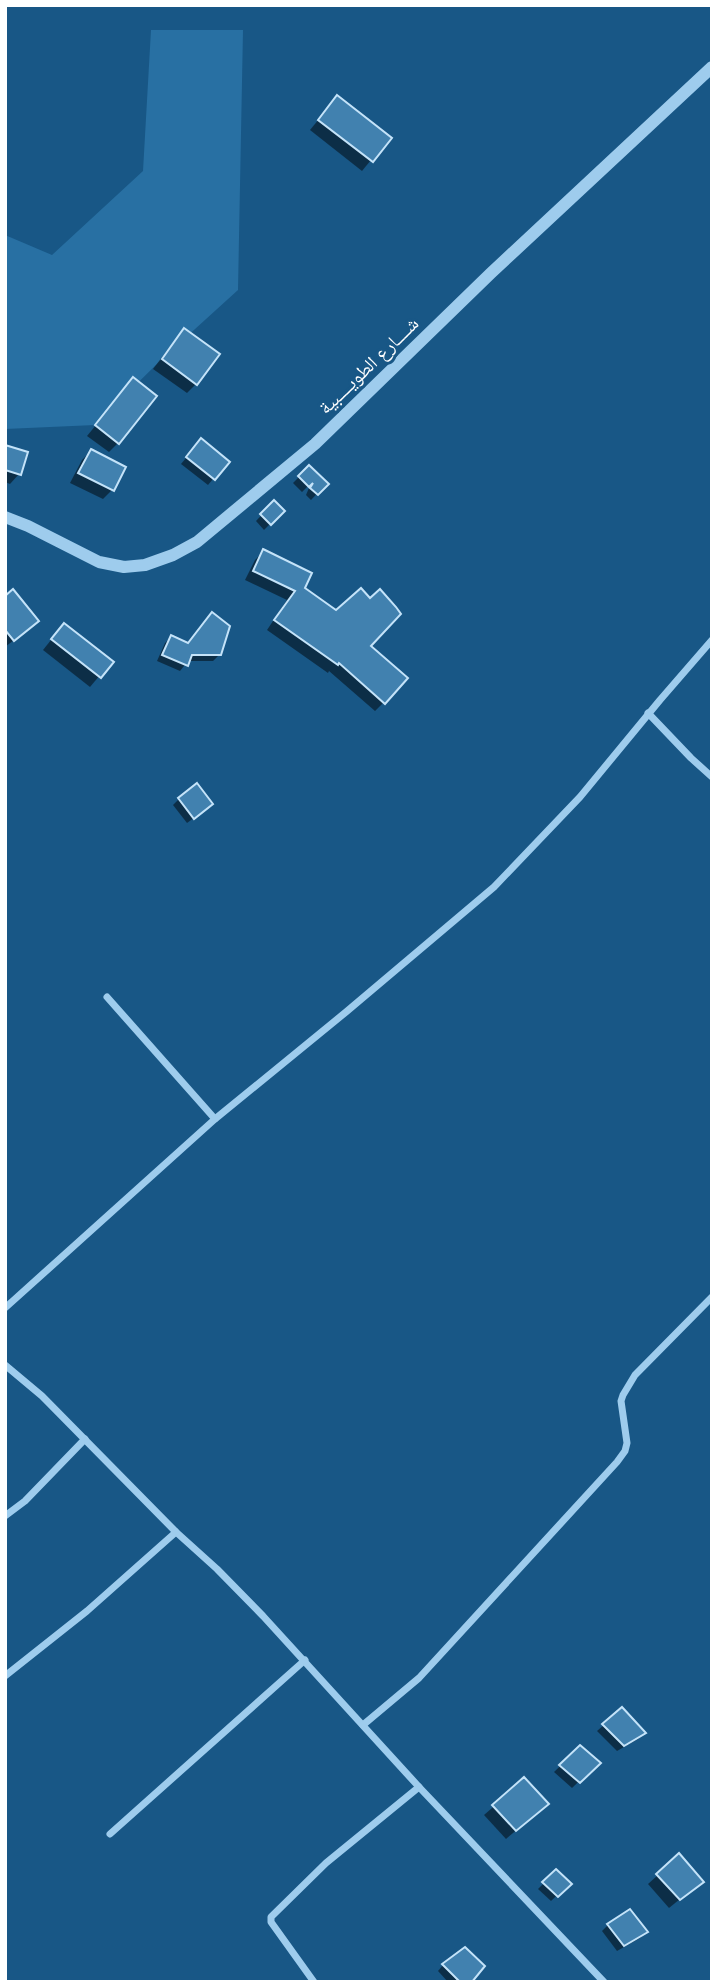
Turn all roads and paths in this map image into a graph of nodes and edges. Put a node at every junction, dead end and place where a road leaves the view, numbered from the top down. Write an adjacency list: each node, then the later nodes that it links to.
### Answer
1 (712, 67): 2 (street, شــــارع الطويــــبية)
2 (5, 517)
3 (712, 640): 4 (street)
4 (648, 713): 5 (street); 7 (street)
5 (712, 776)
6 (107, 997): 7 (street)
7 (215, 1119): 9 (street)
8 (712, 1297): 16 (street)
9 (5, 1308)
10 (5, 1366): 11 (street)
11 (85, 1439): 12 (street); 13 (street)
12 (5, 1516)
13 (176, 1532): 14 (street); 15 (street)
14 (305, 1660): 16 (street); 18 (street)
15 (5, 1676)
16 (363, 1725): 17 (street)
17 (419, 1787): 19 (street); 20 (street)
18 (110, 1834)
19 (314, 1982)
20 (604, 1982)

